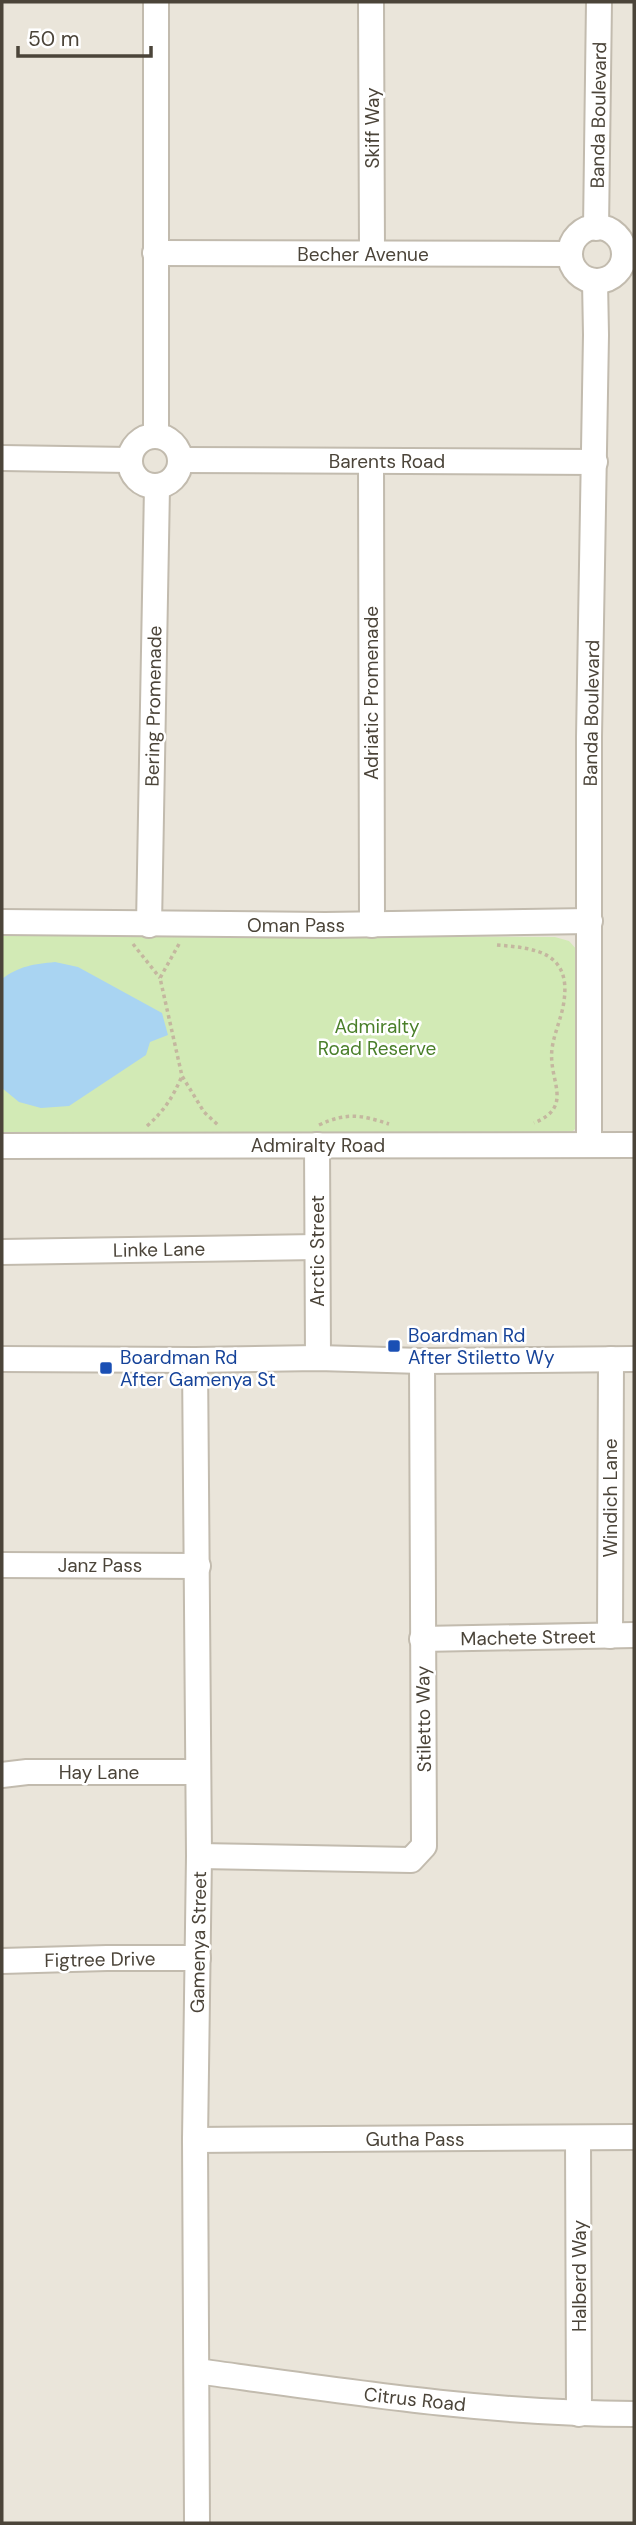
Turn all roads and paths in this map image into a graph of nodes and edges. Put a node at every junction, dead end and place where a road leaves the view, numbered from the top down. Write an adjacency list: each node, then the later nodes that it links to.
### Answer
1 (156, 2): 5 (street)
2 (371, 2): 6 (street, Skiff Way)
3 (599, 2): 4 (street, Banda Boulevard)
4 (596, 228): 7 (street); 8 (street)
5 (155, 253): 6 (street, Becher Avenue); 10 (street)
6 (372, 253): 7 (street, Becher Avenue)
7 (570, 254): 9 (street)
8 (629, 255): 9 (street)
9 (595, 281): 15 (street, Banda Boulevard)
10 (156, 436): 12 (street); 13 (street)
11 (2, 458): 12 (street)
12 (129, 460): 16 (street)
13 (180, 460): 14 (street, Barents Road); 16 (street)
14 (371, 461): 15 (street, Barents Road); 20 (street, Adriatic Promenade)
15 (594, 462): 17 (street, Banda Boulevard)
16 (157, 487): 19 (street, Bering Promenade)
17 (590, 921): 20 (street, Oman Pass); 31 (street, Banda Boulevard)
18 (2, 922): 19 (street, Oman Pass)
19 (149, 925): 20 (street, Oman Pass)
20 (372, 925)
21 (133, 944): 24 (path)
22 (179, 944): 24 (path)
23 (543, 952): 28 (path)
24 (160, 978): 25 (path)
25 (182, 1076): 26 (path); 29 (path)
26 (220, 1126)
27 (394, 1126): 30 (path)
28 (529, 1126)
29 (145, 1127)
30 (317, 1135): 31 (street, Admiralty Road); 33 (street, Admiralty Road); 34 (street, Arctic Street)
31 (589, 1144): 32 (street, Admiralty Road)
32 (634, 1144)
33 (2, 1146)
34 (317, 1247): 35 (street, Linke Lane); 36 (street, Arctic Street)
35 (2, 1252)
36 (318, 1358): 39 (street); 40 (street)
37 (2, 1359): 39 (street)
38 (622, 1359): 40 (street); 43 (street, Windich Lane)
39 (195, 1360): 42 (street, Gamenya Street)
40 (422, 1360): 44 (street, Stiletto Way)
41 (2, 1565): 42 (street, Janz Pass)
42 (198, 1566): 45 (street, Gamenya Street)
43 (622, 1636): 44 (street, Machete Street)
44 (422, 1639): 47 (street, Stiletto Way)
45 (197, 1772): 46 (street, Hay Lane); 47 (street, Gamenya Street)
46 (2, 1775)
47 (199, 1856): 48 (street, Gamenya Street)
48 (198, 1958): 49 (street, Figtree Drive); 52 (street, Gamenya Street)
49 (2, 1961)
50 (634, 2137): 51 (street, Gutha Pass)
51 (578, 2138): 52 (street, Gutha Pass); 54 (street, Halberd Way)
52 (195, 2140): 53 (street, Gamenya Street)
53 (197, 2371): 54 (street, Citrus Road); 56 (street, Gamenya Street)
54 (579, 2414): 55 (street, Citrus Road)
55 (634, 2414)
56 (197, 2523)

